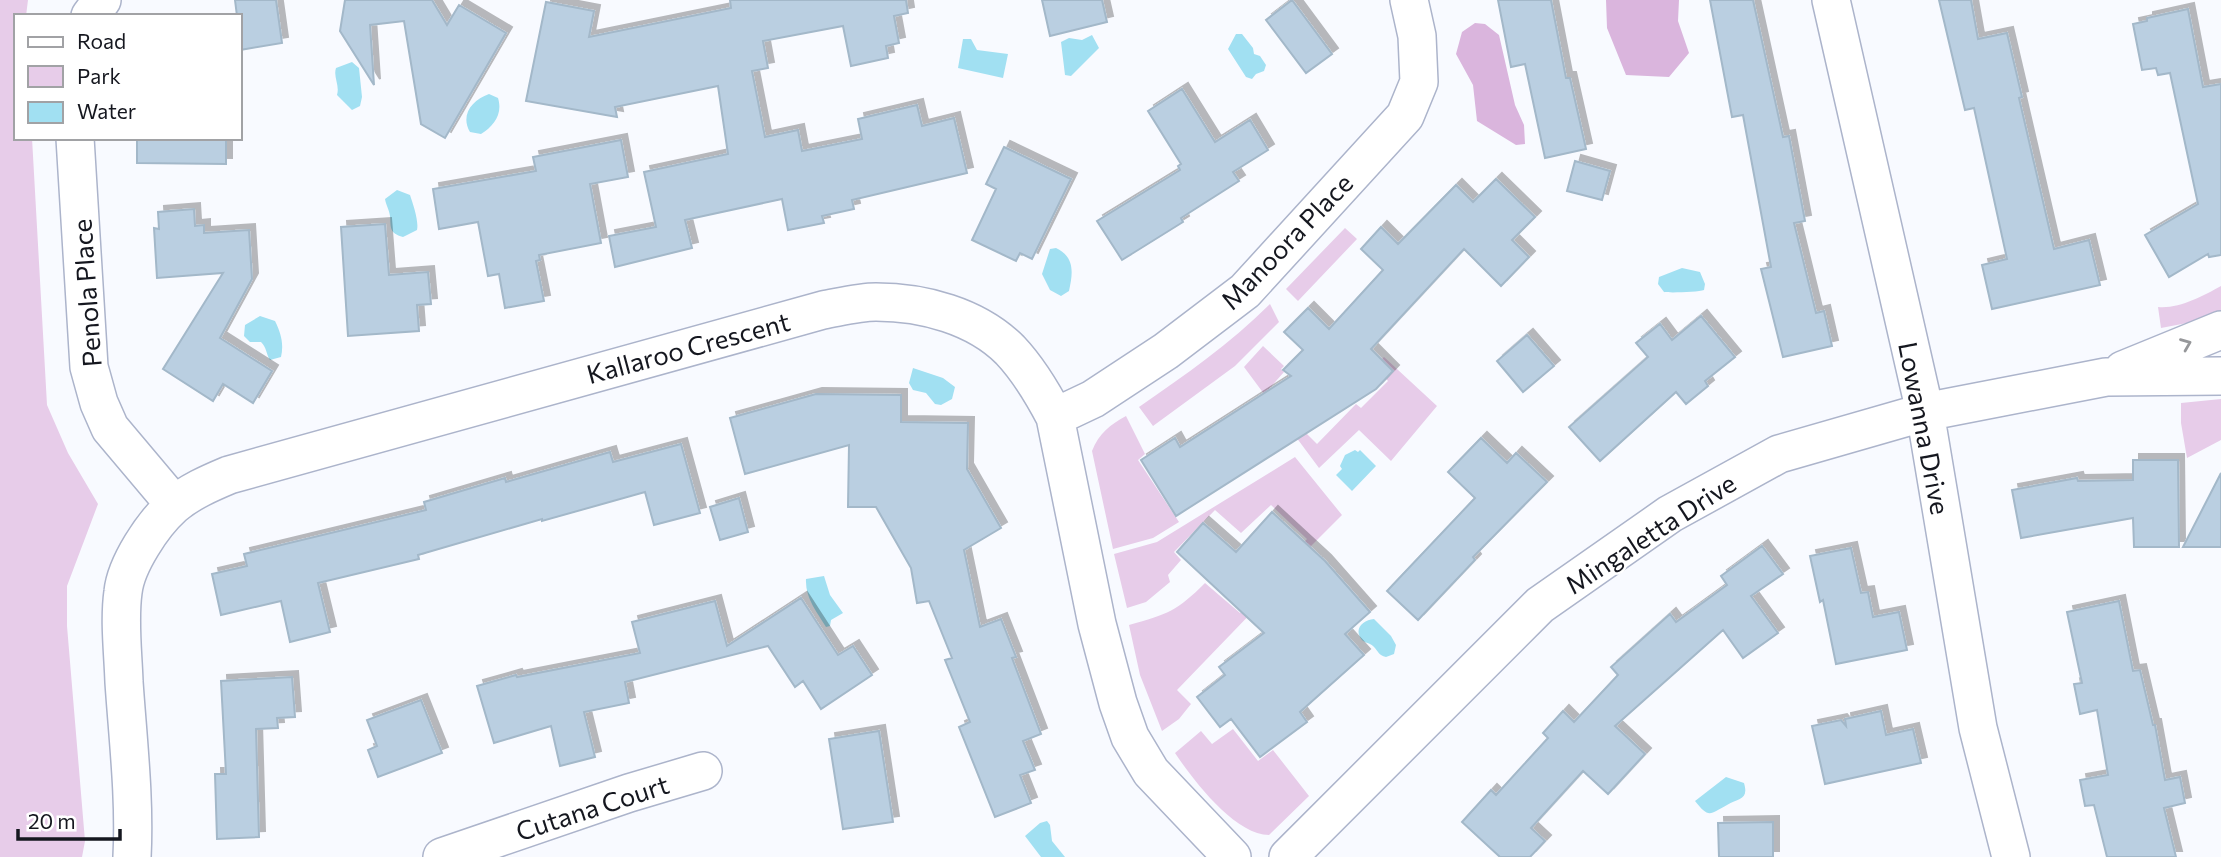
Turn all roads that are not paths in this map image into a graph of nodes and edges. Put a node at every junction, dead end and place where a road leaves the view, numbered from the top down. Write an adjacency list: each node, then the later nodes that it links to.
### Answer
1 (1409, 0): 8 (street, Manoora Place)
2 (1831, 0): 7 (street, Lowanna Drive)
3 (75, 140): 9 (street, Penola Place)
4 (2221, 330): 6 (street, Mingaletta Drive, one-way to 4)
5 (2221, 376): 6 (street, Mingaletta Drive)
6 (2106, 377): 7 (street, Mingaletta Drive)
7 (1925, 412): 14 (street, Mingaletta Drive); 15 (street, Lowanna Drive)
8 (1055, 417): 9 (street, Kallaroo Crescent); 13 (street, Kallaroo Crescent)
9 (174, 504): 11 (street, Kallaroo Crescent)
10 (703, 771): 12 (street, Cutana Court)
11 (132, 857)
12 (442, 857)
13 (1232, 857)
14 (1288, 857)
15 (2011, 857)

